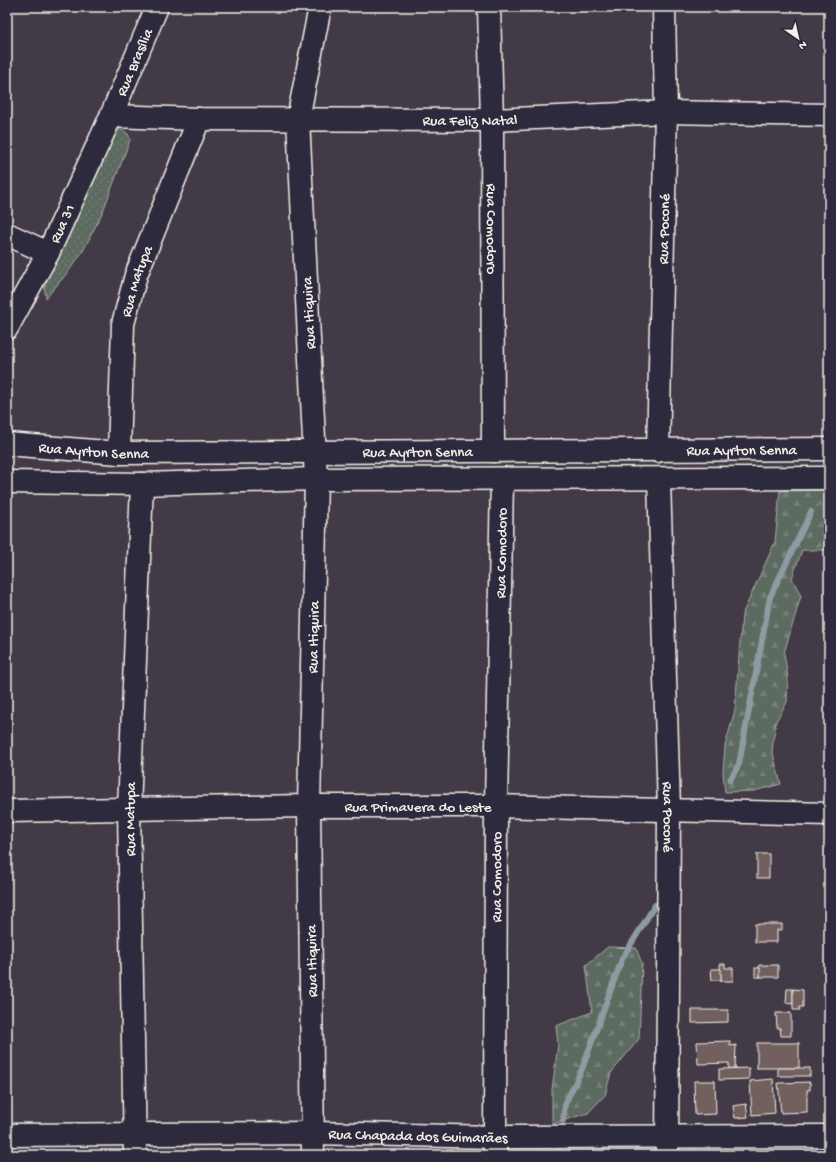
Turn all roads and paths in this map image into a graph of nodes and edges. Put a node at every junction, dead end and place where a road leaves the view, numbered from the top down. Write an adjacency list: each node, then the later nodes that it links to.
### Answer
1 (157, 7): 7 (street, Rua Brasília)
2 (320, 7): 9 (street, Rua Itiquira)
3 (489, 7): 10 (street, Rua Comodoro)
4 (664, 7): 5 (street, Rua Poconé)
5 (666, 112): 6 (street, Rua Feliz Natal); 10 (street, Rua Feliz Natal); 16 (street, Rua Poconé)
6 (829, 115)
7 (111, 116): 8 (street, Rua Feliz Natal); 12 (street, Rua 31)
8 (199, 119): 9 (street, Rua Feliz Natal); 19 (street, Rua Matupa)
9 (298, 119): 10 (street, Rua Feliz Natal); 17 (street, Rua Itiquira)
10 (492, 120): 18 (street, Rua Comodoro)
11 (7, 234): 12 (street)
12 (48, 253): 13 (street, Rua 31)
13 (7, 328)
14 (7, 444): 19 (street, Rua Ayrton Senna)
15 (829, 449): 16 (street, Rua Ayrton Senna)
16 (658, 450): 18 (street, Rua Ayrton Senna)
17 (315, 451): 18 (street, Rua Ayrton Senna); 19 (street, Rua Ayrton Senna); 21 (street, Rua Itiquira)
18 (493, 451)
19 (119, 453)
20 (829, 478): 23 (street, Rua Ayrton Senna)
21 (316, 480): 22 (street, Rua Ayrton Senna); 25 (street, Rua Ayrton Senna); 26 (street, Rua Itiquira)
22 (502, 480): 23 (street, Rua Ayrton Senna); 27 (street, Rua Comodoro)
23 (660, 480): 28 (street, Rua Poconé)
24 (7, 482): 25 (street, Rua Ayrton Senna)
25 (142, 484): 29 (street, Rua Matupa)
26 (310, 806): 27 (street, Rua Primavera do Leste); 29 (street, Rua Primavera do Leste); 32 (street, Rua Itiquira)
27 (496, 806): 28 (street, Rua Primavera do Leste); 36 (street, Rua Comodoro)
28 (669, 809): 31 (street, Rua Primavera do Leste); 37 (street, Rua Poconé)
29 (129, 810): 30 (street, Rua Primavera do Leste); 35 (street, Rua Matupa)
30 (7, 811)
31 (829, 814)
32 (313, 1133): 35 (street, Rua Chapada dos Guimarães); 36 (street, Rua Chapada dos Guimarães); 38 (street, Rua Itiquira)
33 (7, 1135): 35 (street, Rua Chapada dos Guimarães)
34 (829, 1136): 37 (street, Rua Chapada dos Guimarães)
35 (135, 1145)
36 (495, 1146): 37 (street, Rua Chapada dos Guimarães)
37 (667, 1146)
38 (313, 1155)

